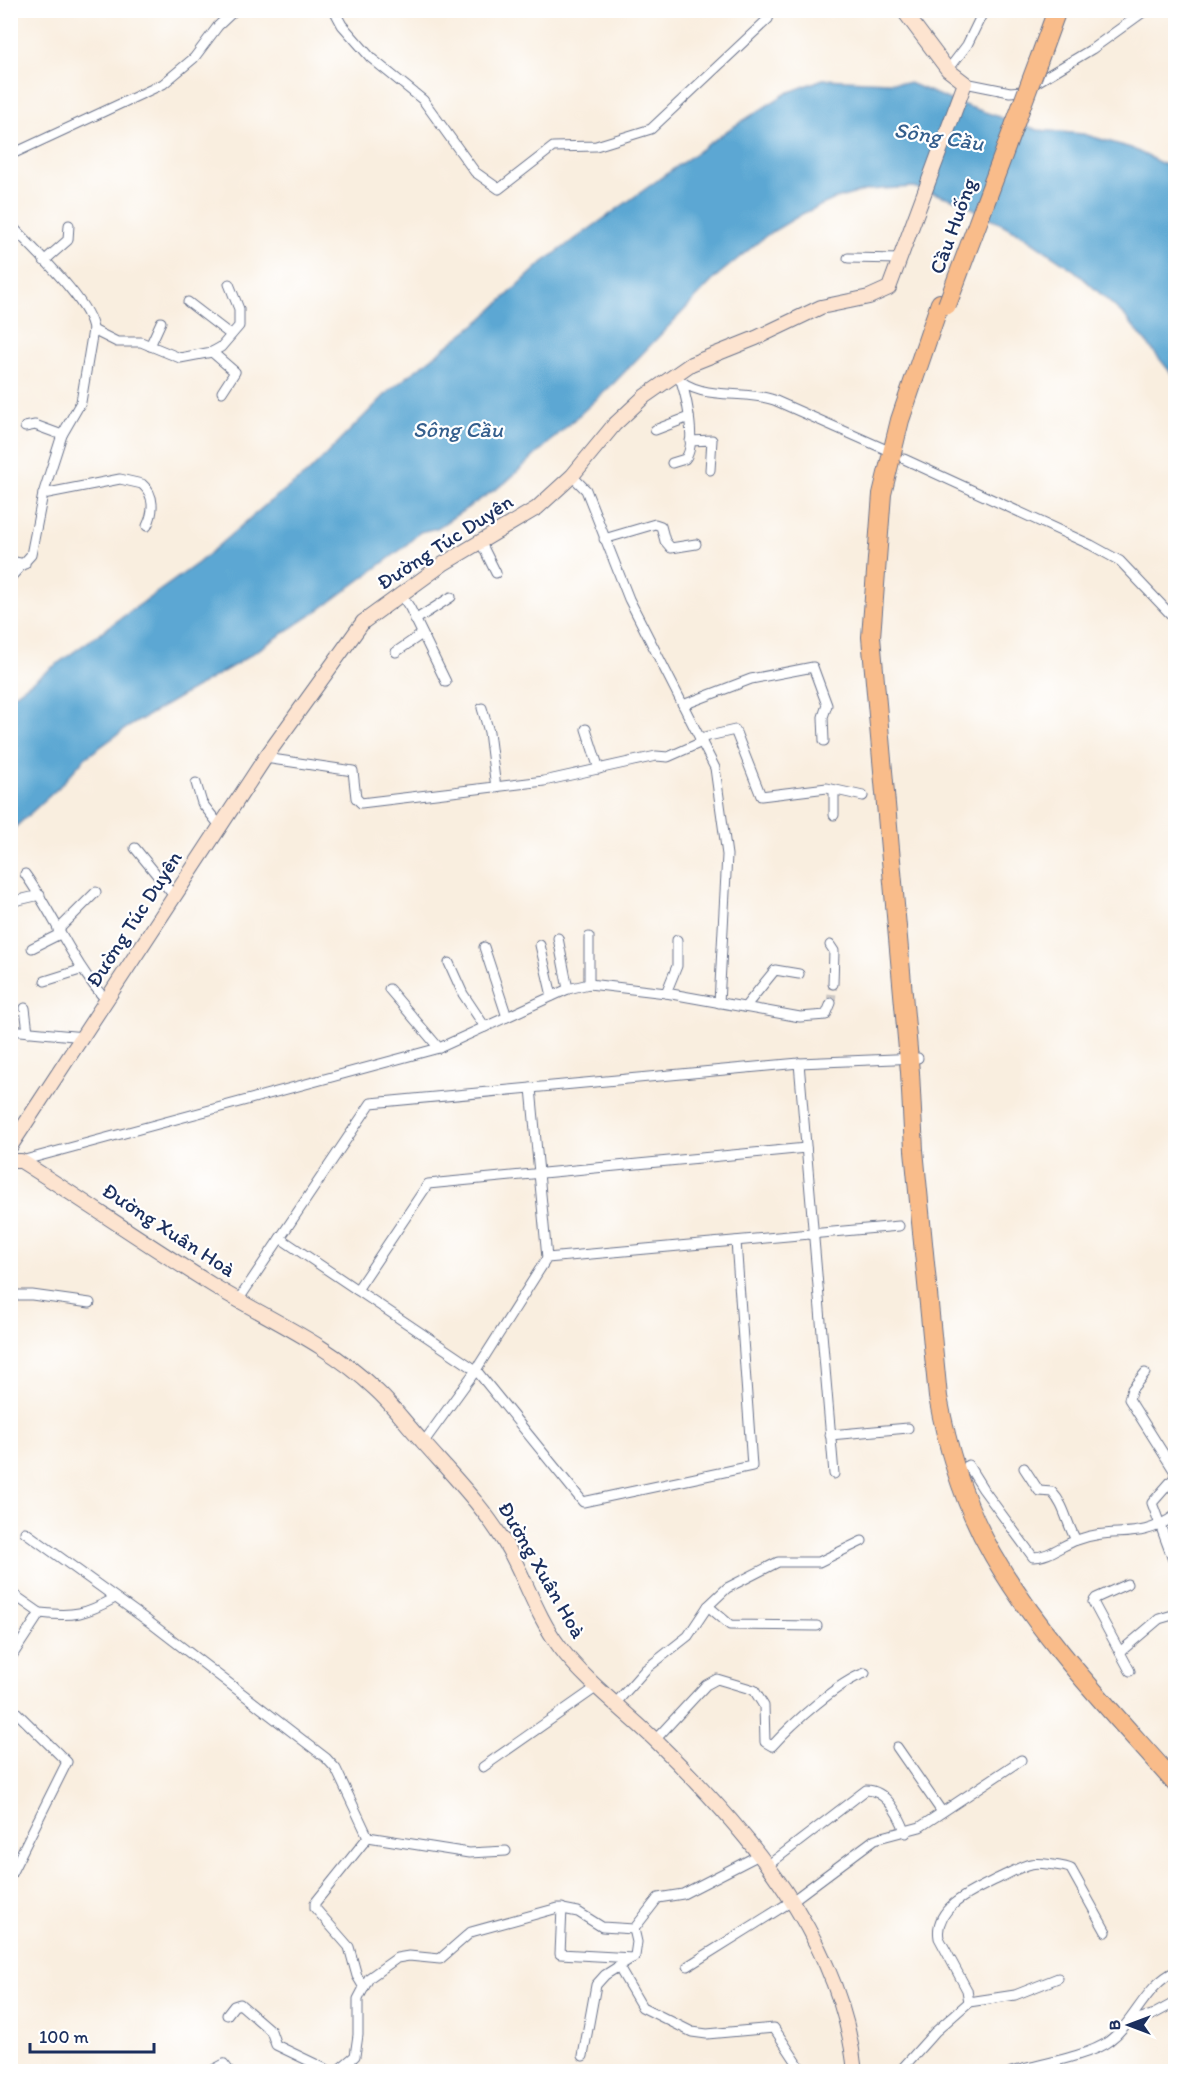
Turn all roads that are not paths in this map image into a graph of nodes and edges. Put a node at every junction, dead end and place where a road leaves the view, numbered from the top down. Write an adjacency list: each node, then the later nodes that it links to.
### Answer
1 (236, 10): 12 (street)
2 (334, 10): 3 (street)
3 (771, 10)
4 (903, 10): 10 (street)
5 (984, 10): 10 (street)
6 (1049, 10): 9 (highway)
7 (1057, 10): 9 (highway)
8 (1146, 10): 11 (street)
9 (1034, 61): 101 (highway, Cầu Huống, bridge)
10 (948, 70): 11 (street)
11 (964, 87): 16 (street, Đường Túc Duyên)
12 (10, 155)
13 (10, 224): 17 (street)
14 (69, 225): 17 (street)
15 (848, 258): 16 (street)
16 (901, 259): 25 (street, Đường Túc Duyên)
17 (44, 261): 21 (street)
18 (229, 284): 22 (street)
19 (188, 302): 22 (street)
20 (161, 322): 23 (street)
21 (93, 330): 23 (street); 30 (street)
22 (231, 335): 24 (street)
23 (150, 345): 24 (street)
24 (212, 352): 26 (street)
25 (678, 380): 27 (street); 32 (street); 36 (street, Đường Túc Duyên)
26 (222, 392)
27 (689, 417): 29 (street); 31 (street)
28 (25, 427): 30 (street)
29 (656, 430)
30 (62, 435): 37 (street)
31 (690, 441): 34 (street); 35 (street)
32 (887, 450)
33 (904, 459): 49 (street)
34 (672, 463)
35 (710, 470)
36 (572, 476): 39 (street); 40 (street, Đường Túc Duyên)
37 (43, 494): 38 (street); 43 (street)
38 (147, 526)
39 (604, 539): 41 (street); 53 (street)
40 (481, 543): 44 (street); 46 (street, Đường Túc Duyên)
41 (696, 544)
42 (10, 561): 43 (street)
43 (26, 564): 45 (street)
44 (496, 573)
45 (10, 578)
46 (401, 594): 48 (street); 58 (street, Đường Túc Duyên)
47 (451, 597): 48 (street)
48 (416, 620): 50 (street)
49 (1176, 620)
50 (422, 634): 51 (street); 52 (street)
51 (396, 652)
52 (446, 682)
53 (683, 705): 56 (street); 57 (street)
54 (482, 708): 61 (street)
55 (586, 729): 59 (street)
56 (701, 740): 59 (street); 62 (street); 91 (street)
57 (824, 741)
58 (265, 758): 61 (street); 65 (street, Đường Túc Duyên)
59 (599, 769): 61 (street)
60 (196, 783): 65 (street)
61 (496, 788)
62 (834, 790): 63 (street); 64 (street)
63 (863, 796)
64 (834, 815)
65 (220, 826): 70 (street, Đường Túc Duyên)
66 (135, 848): 70 (street)
67 (26, 874): 69 (street)
68 (96, 892): 72 (street)
69 (40, 895): 71 (street); 72 (street)
70 (174, 896): 90 (street, Đường Túc Duyên)
71 (10, 902)
72 (59, 932): 79 (street); 81 (street)
73 (589, 937): 84 (street)
74 (558, 939): 87 (street)
75 (677, 940): 88 (street)
76 (540, 945): 89 (street)
77 (830, 945): 85 (street)
78 (484, 947): 95 (street)
79 (32, 948)
80 (448, 963): 96 (street)
81 (80, 970): 83 (street); 90 (street)
82 (799, 974): 93 (street)
83 (45, 981)
84 (589, 984): 87 (street); 88 (street)
85 (833, 984)
86 (388, 989): 100 (street)
87 (568, 989): 89 (street)
88 (666, 993): 91 (street)
89 (552, 996): 95 (street)
90 (107, 1001): 99 (street, Đường Túc Duyên)
91 (719, 1002): 93 (street)
92 (831, 1003): 93 (street)
93 (744, 1007)
94 (25, 1008): 98 (street)
95 (507, 1017): 96 (street)
96 (485, 1028): 100 (street)
97 (10, 1030): 98 (street)
98 (28, 1032): 99 (street)
99 (84, 1037): 104 (street, Đường Túc Duyên)
100 (439, 1048): 106 (street)
101 (913, 1058): 102 (street); 149 (highway); 150 (highway)
102 (799, 1064): 103 (street); 105 (street)
103 (531, 1088): 107 (street); 110 (street)
104 (10, 1147)
105 (806, 1148): 107 (street); 109 (street)
106 (16, 1161): 115 (street, Đường Xuân Hoà)
107 (538, 1174): 112 (street); 113 (street)
108 (899, 1226): 109 (street)
109 (813, 1234): 111 (street); 120 (street)
110 (280, 1238): 113 (street); 115 (street)
111 (736, 1241): 112 (street); 117 (street)
112 (547, 1258): 117 (street)
113 (357, 1290): 117 (street)
114 (10, 1295): 116 (street)
115 (239, 1299): 121 (street, Đường Xuân Hoà)
116 (90, 1303)
117 (476, 1370): 121 (street)
118 (1145, 1373): 126 (street)
119 (908, 1428): 120 (street)
120 (830, 1435): 124 (street)
121 (423, 1443): 142 (street, Đường Xuân Hoà)
122 (968, 1465): 128 (street)
123 (1024, 1468): 128 (street)
124 (834, 1474)
125 (1176, 1515): 126 (street)
126 (1160, 1526): 128 (street); 130 (street)
127 (25, 1532): 133 (street)
128 (1076, 1540)
129 (862, 1541): 134 (street)
130 (1176, 1568)
131 (1127, 1584): 138 (street)
132 (10, 1592): 135 (street)
133 (116, 1598): 135 (street); 153 (street)
134 (708, 1606): 137 (street); 143 (street)
135 (40, 1613): 139 (street)
136 (1176, 1614): 138 (street)
137 (817, 1626)
138 (1120, 1652): 140 (street)
139 (10, 1659)
140 (1130, 1671)
141 (865, 1673): 145 (street)
142 (597, 1687): 143 (street, Đường Xuân Hoà); 148 (street)
143 (615, 1704): 145 (street, Đường Xuân Hoà)
144 (10, 1706): 156 (street)
145 (655, 1740): 155 (street, Đường Xuân Hoà)
146 (897, 1747): 151 (street)
147 (1021, 1760): 151 (street)
148 (483, 1767)
149 (1176, 1769)
150 (1176, 1784)
151 (942, 1812): 152 (street)
152 (906, 1833): 155 (street); 157 (street)
153 (368, 1837): 154 (street); 166 (street)
154 (506, 1851)
155 (763, 1861): 157 (street, Đường Xuân Hoà); 159 (street)
156 (10, 1876)
157 (792, 1901): 163 (street); 176 (street, Đường Xuân Hoà)
158 (562, 1908): 159 (street); 161 (street); 166 (street)
159 (634, 1929): 161 (street)
160 (1106, 1932): 167 (street)
161 (633, 1958): 162 (street)
162 (618, 1966): 171 (street); 175 (street)
163 (688, 1966)
164 (1176, 1971): 170 (street)
165 (1058, 1978): 167 (street)
166 (363, 1986): 174 (street)
167 (969, 2002): 177 (street)
168 (1176, 2002): 170 (street)
169 (227, 2015): 174 (street)
170 (1131, 2021): 178 (street)
171 (583, 2056)
172 (211, 2071): 173 (street)
173 (230, 2072)
174 (334, 2072)
175 (803, 2072)
176 (855, 2072)
177 (899, 2072)
178 (1011, 2072)

